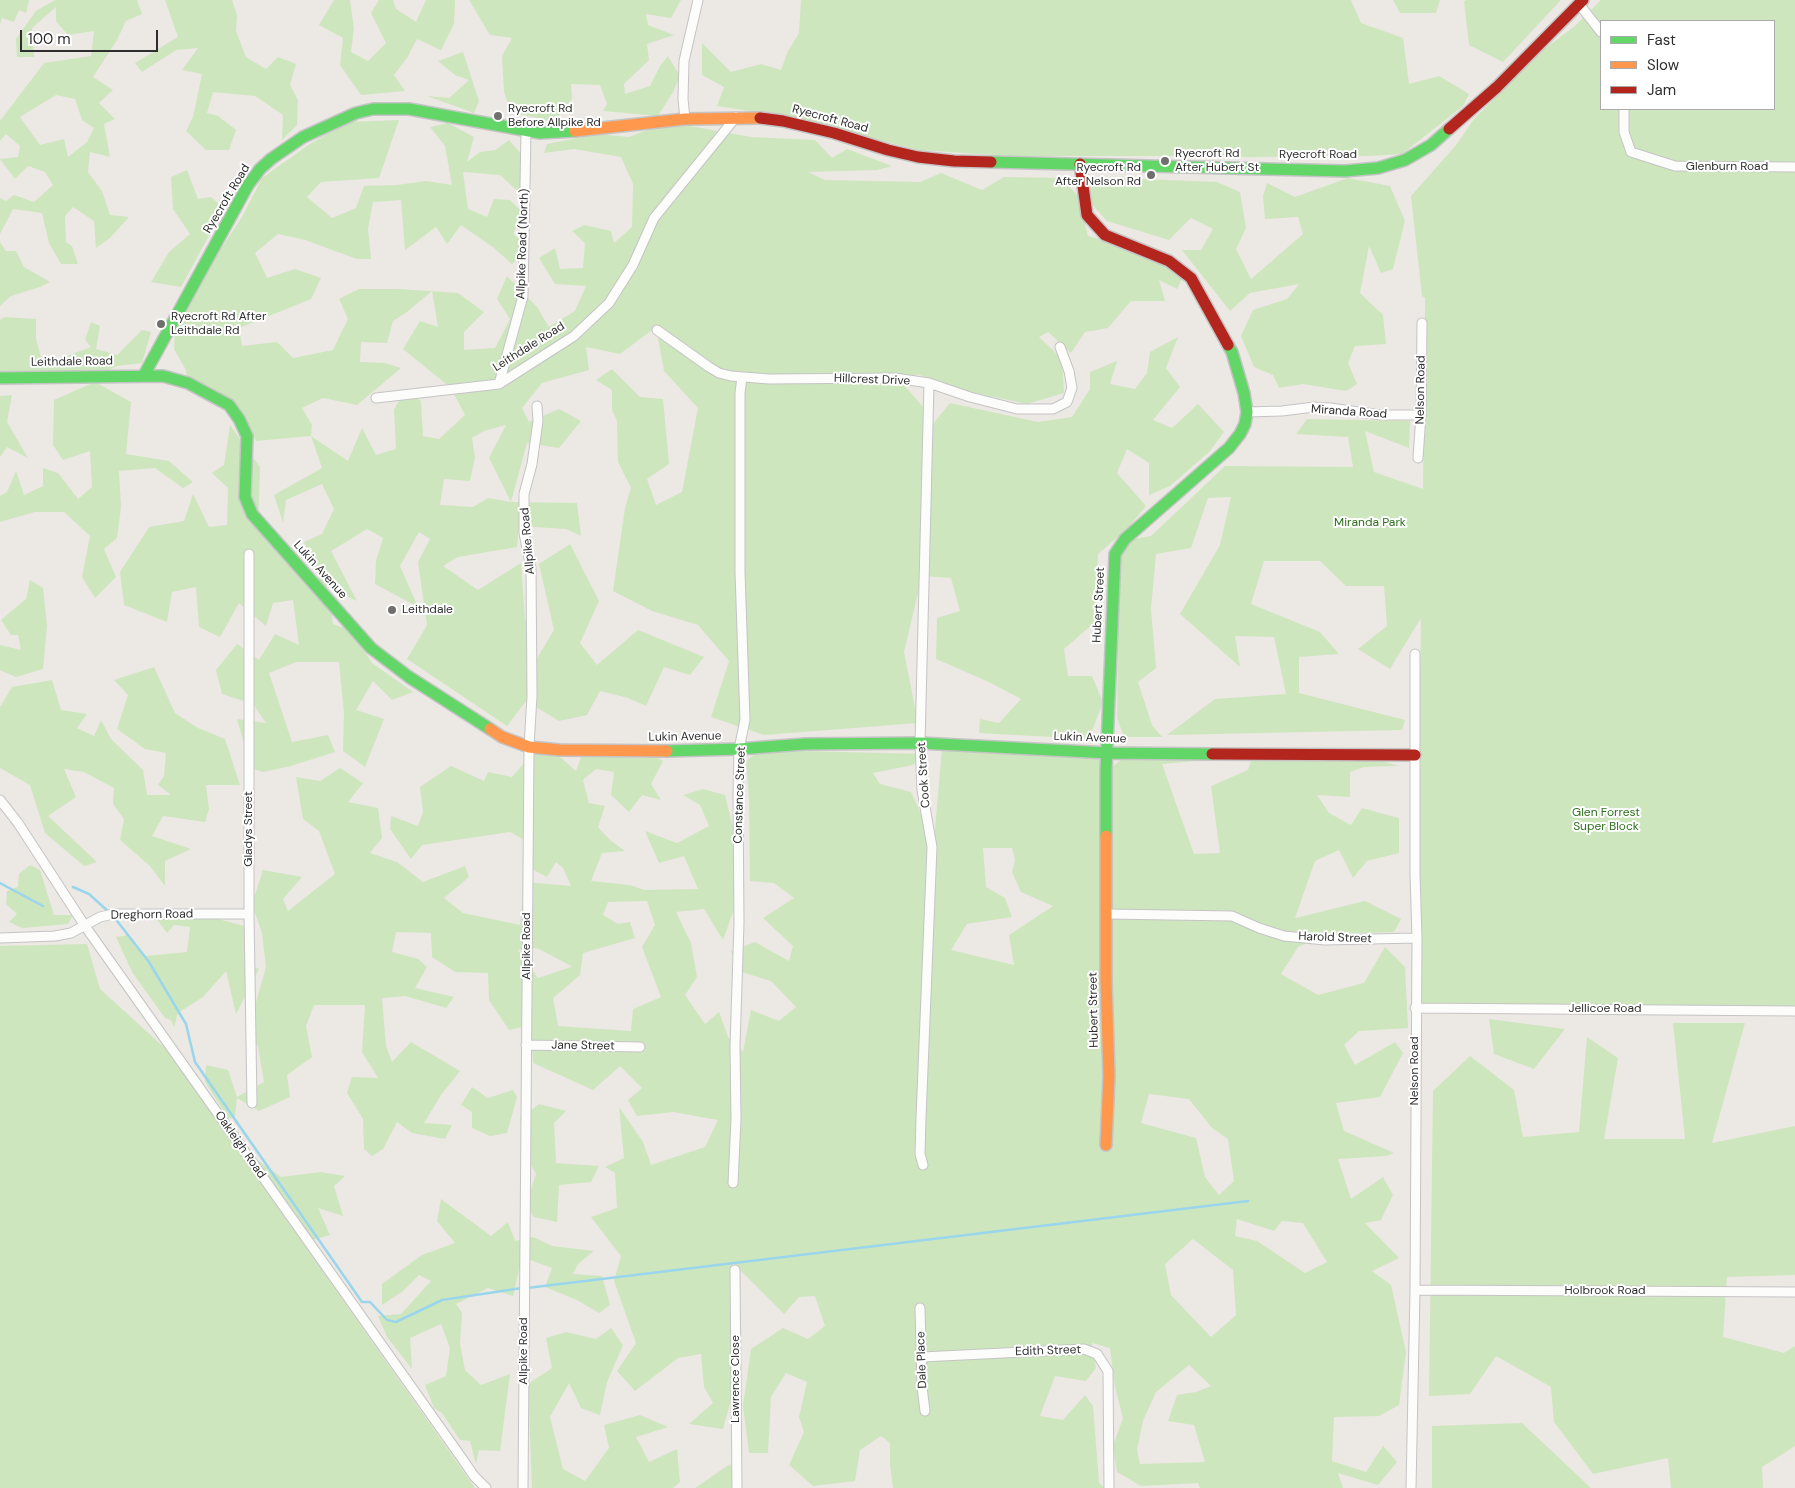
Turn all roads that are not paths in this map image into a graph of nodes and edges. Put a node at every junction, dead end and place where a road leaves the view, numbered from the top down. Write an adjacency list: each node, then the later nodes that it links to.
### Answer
1 (698, 0): 6 (street)
2 (1581, 2): 3 (street); 8 (street, Ryecroft Road)
3 (1600, 30)
4 (1624, 110): 9 (street, Glenburn Road)
5 (736, 117): 6 (street, Ryecroft Road); 8 (street, Ryecroft Road); 17 (street, Leithdale Road)
6 (685, 119): 7 (street, Ryecroft Road)
7 (526, 132): 13 (street, Ryecroft Road); 17 (street, Allpike Road (North))
8 (1080, 164): 20 (street)
9 (1795, 167)
10 (1422, 322): 21 (street, Nelson Road)
11 (657, 330): 14 (street, Hillcrest Drive)
12 (1060, 346): 16 (street, Hillcrest Drive)
13 (144, 375): 15 (street, Leithdale Road); 26 (street, Lukin Avenue)
14 (742, 377): 16 (street, Hillcrest Drive); 27 (street, Constance Street)
15 (0, 378)
16 (929, 383): 25 (street, Cook Street)
17 (499, 384): 18 (street, Leithdale Road)
18 (376, 398)
19 (537, 406): 26 (street, Allpike Road)
20 (1247, 412): 21 (street, Miranda Road); 28 (street, Hubert Street)
21 (1421, 415): 22 (street, Nelson Road)
22 (1418, 458)
23 (249, 554): 31 (street, Gladys Street)
24 (1415, 654): 29 (street, Nelson Road)
25 (920, 743): 27 (street, Lukin Avenue); 28 (street, Lukin Avenue); 42 (street, Cook Street)
26 (528, 747): 27 (street, Lukin Avenue); 38 (street, Allpike Road)
27 (739, 749): 43 (street, Constance Street)
28 (1108, 753): 29 (street, Lukin Avenue); 32 (street, Hubert Street)
29 (1415, 755): 35 (street, Nelson Road)
30 (0, 800): 33 (street, Oakleigh Road)
31 (249, 914): 33 (street, Dreghorn Road); 40 (street, Gladys Street)
32 (1107, 914): 35 (street, Harold Street); 41 (street, Hubert Street)
33 (85, 926): 34 (street, Dreghorn Road); 50 (street, Oakleigh Road)
34 (0, 938)
35 (1416, 938): 36 (street, Nelson Road)
36 (1415, 1008): 37 (street, Jellicoe Road); 45 (street, Nelson Road)
37 (1795, 1010)
38 (526, 1045): 39 (street, Jane Street); 51 (street, Allpike Road)
39 (640, 1047)
40 (252, 1103)
41 (1106, 1145)
42 (923, 1165)
43 (734, 1183)
44 (735, 1270): 52 (street, Lawrence Close)
45 (1415, 1290): 46 (street, Holbrook Road); 54 (street, Nelson Road)
46 (1795, 1292)
47 (920, 1308): 48 (street, Dale Place)
48 (922, 1356): 49 (street, Dale Place); 53 (street, Edith Street)
49 (925, 1411)
50 (486, 1488)
51 (523, 1488)
52 (736, 1488)
53 (1109, 1488)
54 (1411, 1488)

